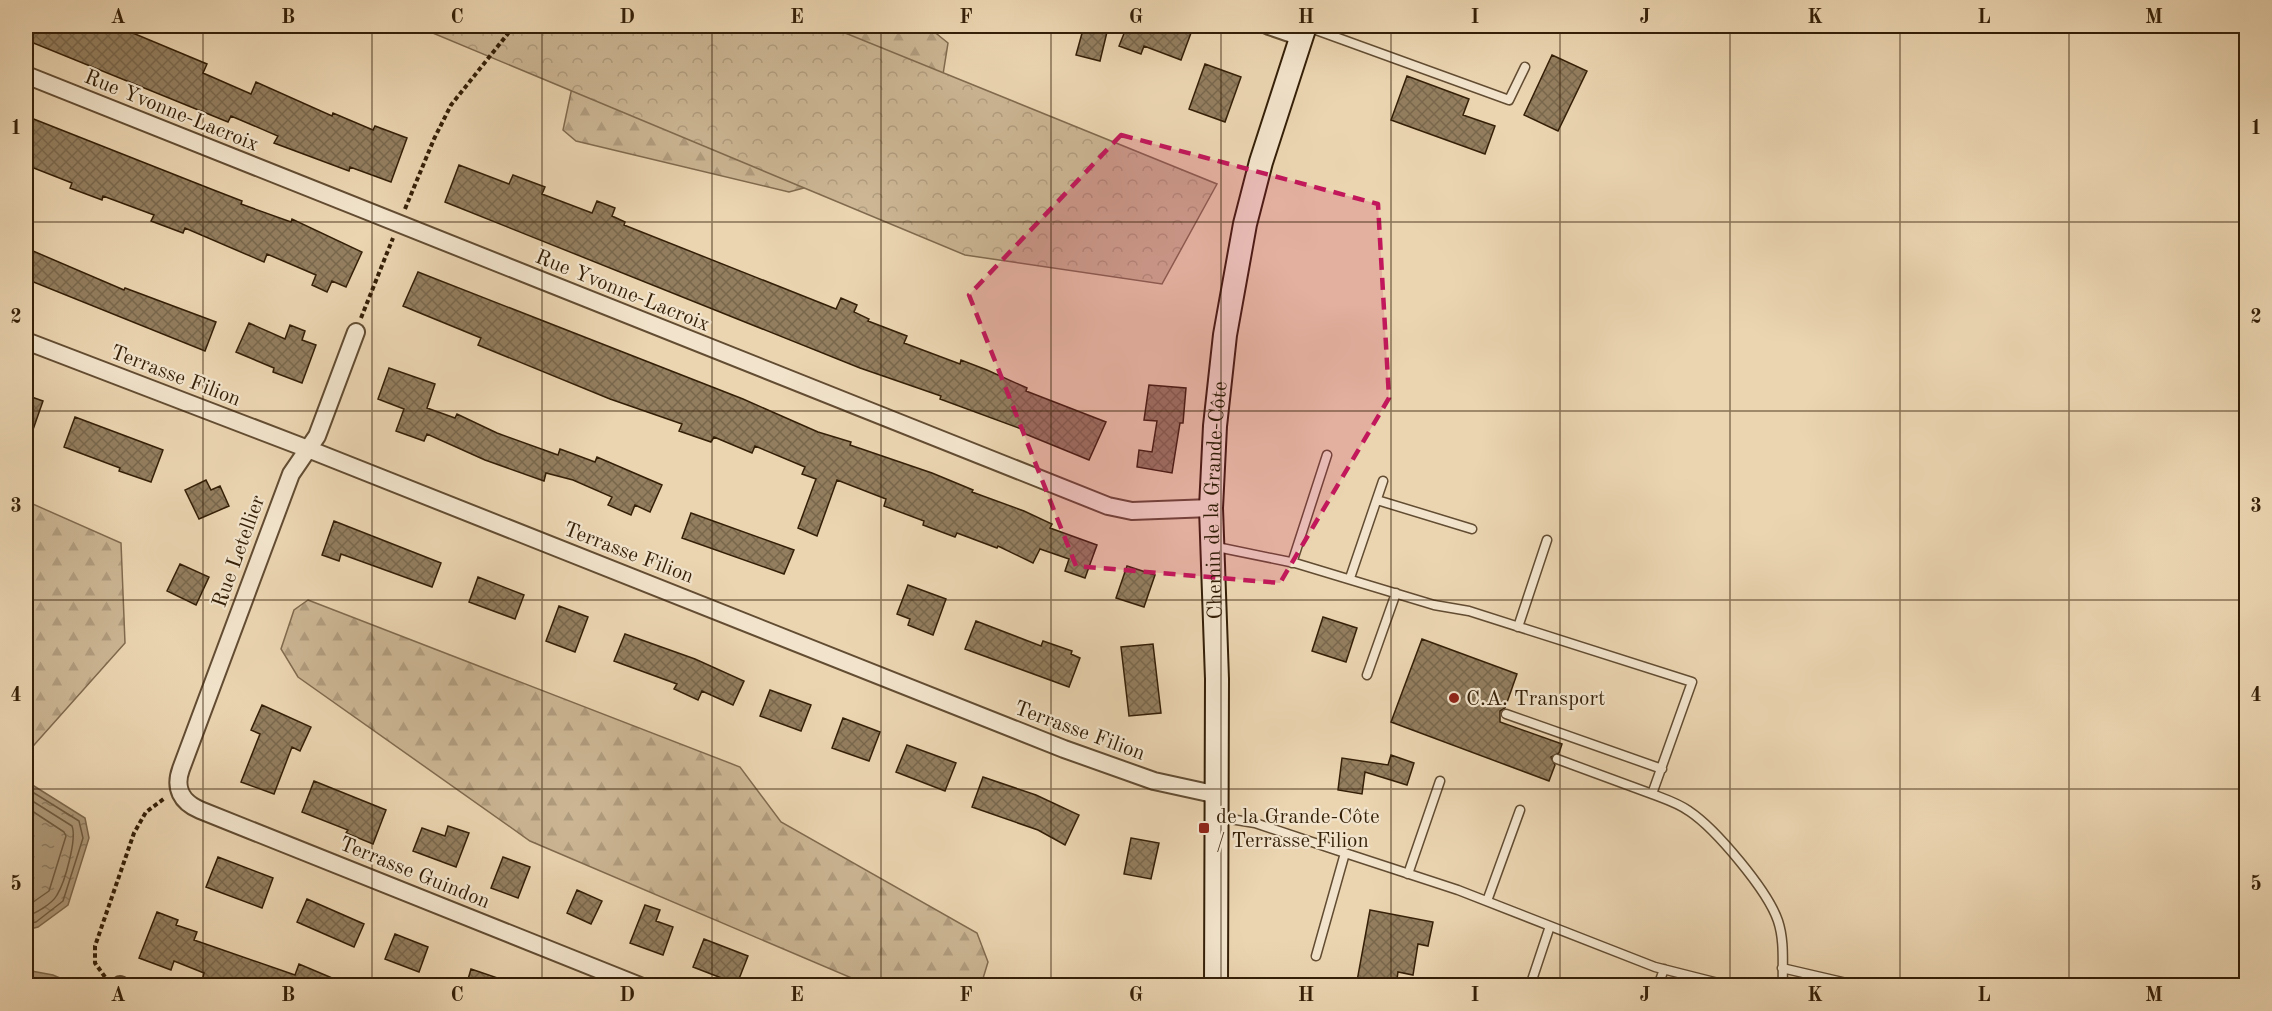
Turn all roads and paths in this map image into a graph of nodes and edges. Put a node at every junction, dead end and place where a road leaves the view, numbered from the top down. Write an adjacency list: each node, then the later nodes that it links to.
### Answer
1 (514, 26): 6 (path)
2 (1269, 26): 3 (street)
3 (1304, 29): 4 (lane); 14 (main road, Chemin de la Grande-Côte)
4 (1525, 67)
5 (26, 75): 14 (street, Rue Yvonne-Lacroix)
6 (404, 210)
7 (393, 237): 8 (path)
8 (357, 328): 10 (street, Rue Letellier)
9 (26, 341): 10 (street, Terrasse Filion)
10 (308, 449): 27 (street, Rue Letellier); 29 (street, Terrasse Filion)
11 (1327, 455): 18 (lane)
12 (1383, 481): 13 (lane)
13 (1377, 500): 15 (lane); 19 (lane)
14 (1211, 508): 17 (main road, Chemin de la Grande-Côte)
15 (1472, 529)
16 (1547, 540): 21 (lane)
17 (1212, 546): 18 (lane); 29 (main road, Chemin de la Grande-Côte)
18 (1292, 562): 19 (lane)
19 (1350, 578): 20 (lane)
20 (1396, 593): 21 (lane); 22 (lane)
21 (1518, 627): 25 (lane)
22 (1367, 675)
23 (1506, 714): 25 (lane)
24 (1557, 759): 28 (lane)
25 (1662, 770): 28 (lane)
26 (1440, 781): 32 (lane)
27 (175, 794): 38 (path); 41 (street, Terrasse Guindon)
28 (1652, 794): 37 (lane)
29 (1218, 806): 31 (lane); 42 (main road, Chemin de la Grande-Côte)
30 (1520, 810): 33 (lane)
31 (1345, 853): 32 (lane); 35 (lane)
32 (1408, 874): 33 (lane)
33 (1487, 901): 34 (lane)
34 (1550, 926): 36 (lane); 43 (lane)
35 (1316, 956)
36 (1664, 969): 44 (lane); 45 (lane)
37 (1782, 969): 39 (lane); 40 (lane)
38 (117, 984)
39 (1783, 984): 46 (lane)
40 (1851, 984)
41 (640, 986)
42 (1215, 986)
43 (1530, 986)
44 (1658, 986)
45 (1730, 986)
46 (1762, 986)

